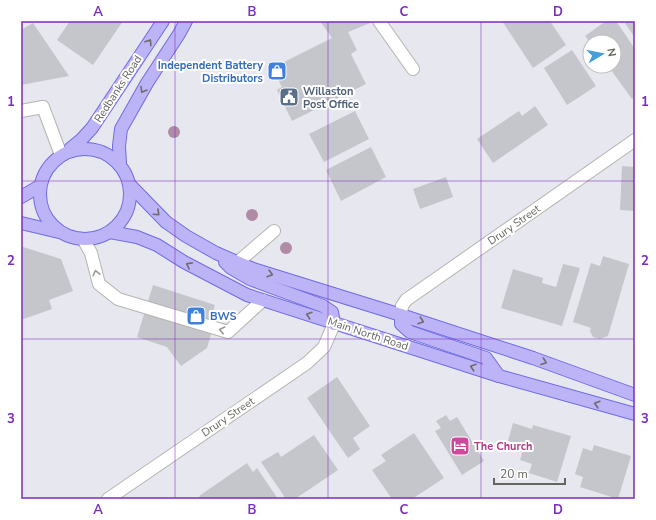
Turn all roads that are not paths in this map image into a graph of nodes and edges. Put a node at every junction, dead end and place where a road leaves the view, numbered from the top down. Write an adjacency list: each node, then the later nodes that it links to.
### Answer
1 (163, 21): 7 (main road, Redbanks Road, one-way to 1)
2 (186, 21): 8 (main road, Redbanks Road, one-way to 8)
3 (379, 21): 4 (street)
4 (413, 69)
5 (21, 111): 7 (street)
6 (635, 140): 20 (street, Drury Street)
7 (64, 153): 8 (main road); 10 (main road)
8 (120, 164): 9 (main road)
9 (130, 185): 14 (main road); 17 (main road, one-way to 17)
10 (40, 186): 11 (main road); 15 (main road)
11 (21, 197)
12 (21, 223): 15 (main road)
13 (274, 231): 18 (street)
14 (110, 232): 16 (main road); 19 (main road, Main North Road, one-way to 14)
15 (62, 233): 16 (main road)
16 (83, 239): 19 (street, one-way to 16)
17 (216, 253): 18 (main road); 21 (main road)
18 (238, 262): 20 (main road, one-way to 20)
19 (262, 300): 21 (main road, Main North Road, one-way to 19)
20 (401, 315): 22 (main road); 23 (main road, one-way to 23)
21 (334, 324): 22 (main road, Main North Road, one-way to 21); 25 (street, Drury Street)
22 (499, 376): 24 (main road, Main North Road, one-way to 22)
23 (635, 395)
24 (635, 414)
25 (108, 499)

